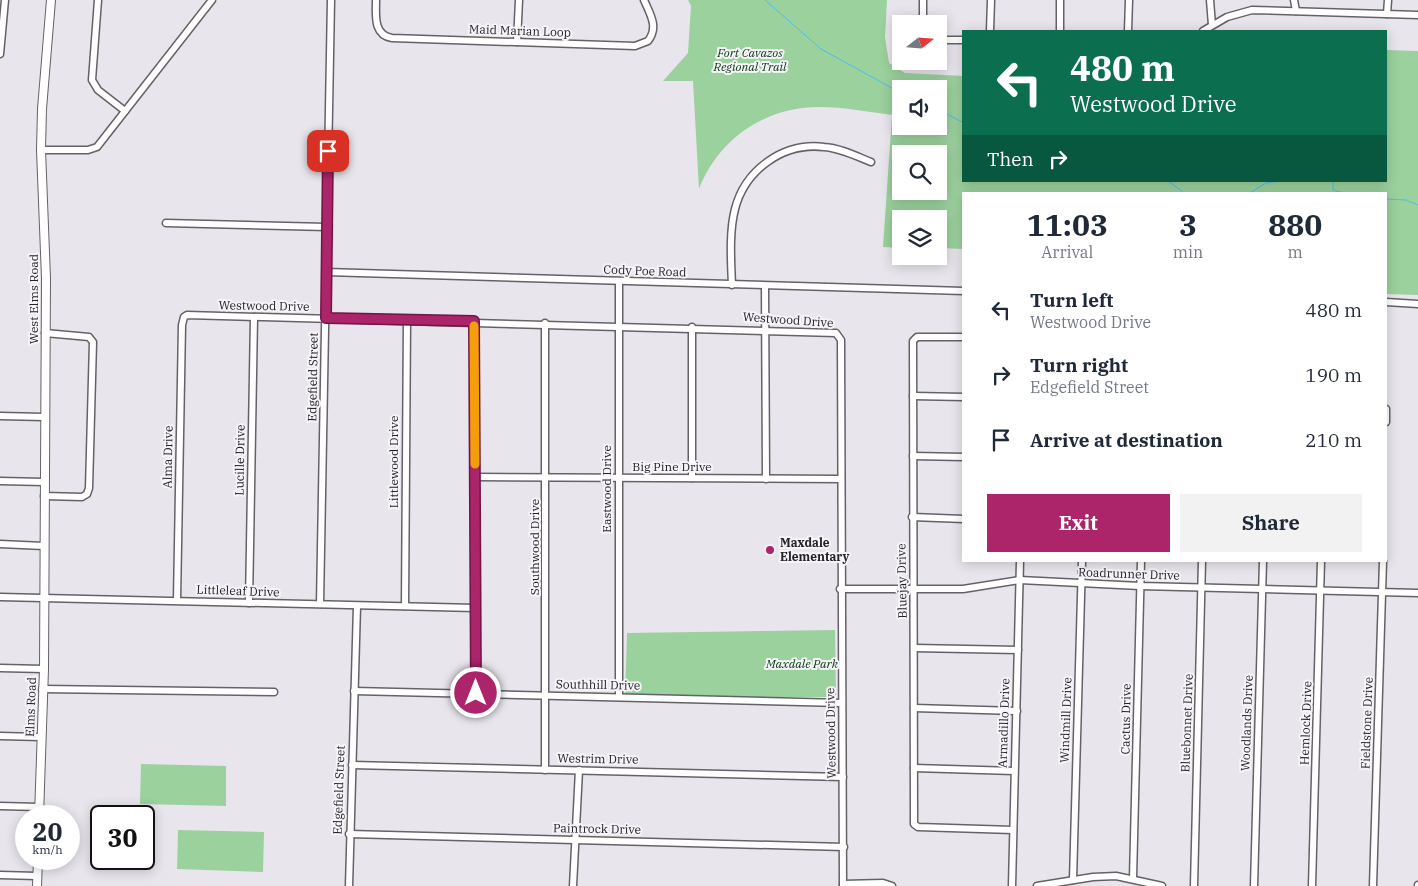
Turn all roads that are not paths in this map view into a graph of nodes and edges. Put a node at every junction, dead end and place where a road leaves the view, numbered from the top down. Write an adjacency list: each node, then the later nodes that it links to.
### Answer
1 (5, 0): 16 (street)
2 (52, 0): 31 (main road, West Elms Road)
3 (98, 0): 30 (street)
4 (212, 0): 30 (street)
5 (331, 0): 34 (street, Edgefield Street)
6 (376, 0): 28 (street, Maid Marian Loop)
7 (519, 0): 28 (street)
8 (644, 0): 28 (street, Maid Marian Loop)
9 (923, 0): 19 (street)
10 (991, 0): 22 (street)
11 (1060, 0): 23 (street)
12 (1129, 0): 24 (street)
13 (1210, 0): 21 (street)
14 (1294, 0): 17 (street)
15 (1388, 0): 18 (street)
16 (2, 9): 29 (street)
17 (1296, 11): 18 (street); 21 (street)
18 (1387, 14): 20 (street)
19 (923, 15)
20 (1418, 15)
21 (1212, 25): 25 (street)
22 (990, 30)
23 (1060, 30)
24 (1128, 30)
25 (1204, 30)
26 (948, 40): 27 (street)
27 (962, 40)
28 (517, 42)
29 (0, 54)
30 (126, 111): 31 (street)
31 (41, 150): 51 (main road, West Elms Road)
32 (871, 162): 37 (street)
33 (166, 223): 34 (street)
34 (327, 227): 35 (street, Edgefield Street)
35 (326, 272): 36 (street, Cody Poe Road); 44 (street, Edgefield Street)
36 (619, 282): 37 (street, Cody Poe Road); 48 (street, Eastwood Drive)
37 (732, 285): 38 (street, Cody Poe Road)
38 (765, 286): 39 (street, Cody Poe Road); 50 (street)
39 (962, 291)
40 (1387, 302): 41 (street)
41 (1418, 304)
42 (185, 315): 43 (street, Westwood Drive); 91 (street, Alma Drive)
43 (254, 317): 44 (street, Westwood Drive); 92 (street, Lucille Drive)
44 (326, 318): 45 (street, Westwood Drive); 93 (street, Edgefield Street)
45 (406, 319): 46 (street, Westwood Drive); 95 (street, Littlewood Drive)
46 (474, 321): 47 (street, Westwood Drive); 59 (street)
47 (545, 323): 48 (street, Westwood Drive); 60 (street, Southwood Drive)
48 (620, 325): 49 (street, Westwood Drive); 61 (street, Eastwood Drive)
49 (692, 327): 50 (street, Westwood Drive); 62 (street)
50 (766, 329): 63 (street); 64 (street, Westwood Drive)
51 (45, 333): 56 (main road, West Elms Road); 67 (street)
52 (962, 337): 53 (street, Bluejay Drive)
53 (913, 396): 54 (street); 57 (street, Bluejay Drive)
54 (962, 397)
55 (0, 416): 56 (street)
56 (44, 417): 66 (main road, West Elms Road)
57 (913, 456): 58 (street); 68 (street, Bluejay Drive)
58 (962, 457)
59 (475, 477): 60 (street, Big Pine Drive); 96 (street)
60 (546, 477): 61 (street, Big Pine Drive); 105 (street, Southwood Drive)
61 (618, 478): 62 (street, Big Pine Drive); 106 (street, Eastwood Drive)
62 (692, 478): 63 (street, Big Pine Drive)
63 (766, 478): 64 (street, Big Pine Drive)
64 (840, 479): 84 (street, Westwood Drive)
65 (0, 481): 66 (street)
66 (44, 482): 67 (main road, West Elms Road)
67 (44, 496): 71 (main road, West Elms Road)
68 (912, 517): 69 (street); 83 (street, Bluejay Drive)
69 (962, 519)
70 (0, 544): 71 (street)
71 (44, 546): 90 (main road, West Elms Road)
72 (1020, 562): 79 (street, Armadillo Drive)
73 (1082, 562): 80 (street, Windmill Drive)
74 (1141, 562): 81 (street, Cactus Drive)
75 (1202, 562): 82 (street, Bluebonnet Drive)
76 (1263, 562): 85 (street, Woodlands Drive)
77 (1322, 562): 86 (street, Hemlock Drive)
78 (1383, 562): 87 (street, Fieldstone Drive)
79 (1020, 580): 80 (street, Roadrunner Drive); 83 (street, Roadrunner Drive); 98 (street, Armadillo Drive)
80 (1081, 584): 81 (street, Roadrunner Drive); 129 (street, Windmill Drive)
81 (1140, 586): 82 (street, Roadrunner Drive); 128 (street, Cactus Drive)
82 (1202, 587): 85 (street, Roadrunner Drive); 138 (street, Bluebonnet Drive)
83 (913, 588): 84 (street, Roadrunner Drive); 97 (street, Bluejay Drive)
84 (840, 589): 107 (street, Westwood Drive)
85 (1262, 589): 86 (street, Roadrunner Drive); 139 (street, Woodlands Drive)
86 (1321, 590): 87 (street, Roadrunner Drive); 140 (street, Hemlock Drive)
87 (1383, 592): 88 (street, Roadrunner Drive); 141 (street, Fieldstone Drive)
88 (1418, 593)
89 (0, 597): 90 (street, Littleleaf Drive)
90 (44, 598): 91 (street, Littleleaf Drive); 100 (main road, Elms Road)
91 (177, 600): 92 (street, Littleleaf Drive)
92 (249, 603): 93 (street, Littleleaf Drive)
93 (320, 604): 94 (street, Littleleaf Drive)
94 (357, 606): 95 (street, Littleleaf Drive); 102 (street, Edgefield Street)
95 (405, 606): 96 (street, Littleleaf Drive)
96 (476, 608): 104 (street)
97 (914, 648): 98 (street); 108 (street, Bluejay Drive)
98 (1018, 650): 109 (street, Armadillo Drive)
99 (0, 668): 100 (street)
100 (44, 669): 101 (main road, Elms Road)
101 (42, 689): 103 (street); 111 (main road, Elms Road)
102 (354, 691): 104 (street, Southhill Drive); 112 (street, Edgefield Street)
103 (274, 692)
104 (476, 693): 105 (street, Southhill Drive)
105 (547, 696): 106 (street, Southhill Drive); 114 (street, Southwood Drive)
106 (619, 697): 107 (street, Southhill Drive)
107 (841, 703): 117 (street, Westwood Drive)
108 (914, 708): 109 (street); 113 (street, Bluejay Drive)
109 (1017, 710): 116 (street, Armadillo Drive)
110 (0, 736): 111 (street)
111 (41, 737): 118 (main road, Elms Road)
112 (352, 765): 114 (street, Westrim Drive); 122 (street, Edgefield Street)
113 (914, 768): 116 (street); 121 (street, Bluejay Drive)
114 (545, 770): 115 (street, Westrim Drive)
115 (579, 770): 117 (street, Westrim Drive); 123 (street)
116 (1014, 771): 121 (street, Armadillo Drive)
117 (843, 777): 124 (street, Westwood Drive)
118 (39, 805)
119 (0, 806): 120 (street)
120 (15, 806)
121 (1013, 830): 135 (street, Armadillo Drive)
122 (349, 834): 123 (street, Paintrock Drive); 132 (street, Edgefield Street)
123 (575, 840): 124 (street, Paintrock Drive); 133 (street)
124 (844, 847): 130 (street, Westwood Drive)
125 (38, 870): 127 (main road)
126 (0, 875): 127 (street)
127 (38, 876): 131 (main road)
128 (1133, 878): 129 (street); 137 (street)
129 (1073, 880): 136 (street)
130 (843, 885): 134 (street)
131 (37, 886)
132 (349, 886)
133 (573, 886)
134 (892, 886)
135 (1012, 886)
136 (1037, 886)
137 (1162, 886)
138 (1194, 886)
139 (1254, 886)
140 (1312, 886)
141 (1373, 886)

